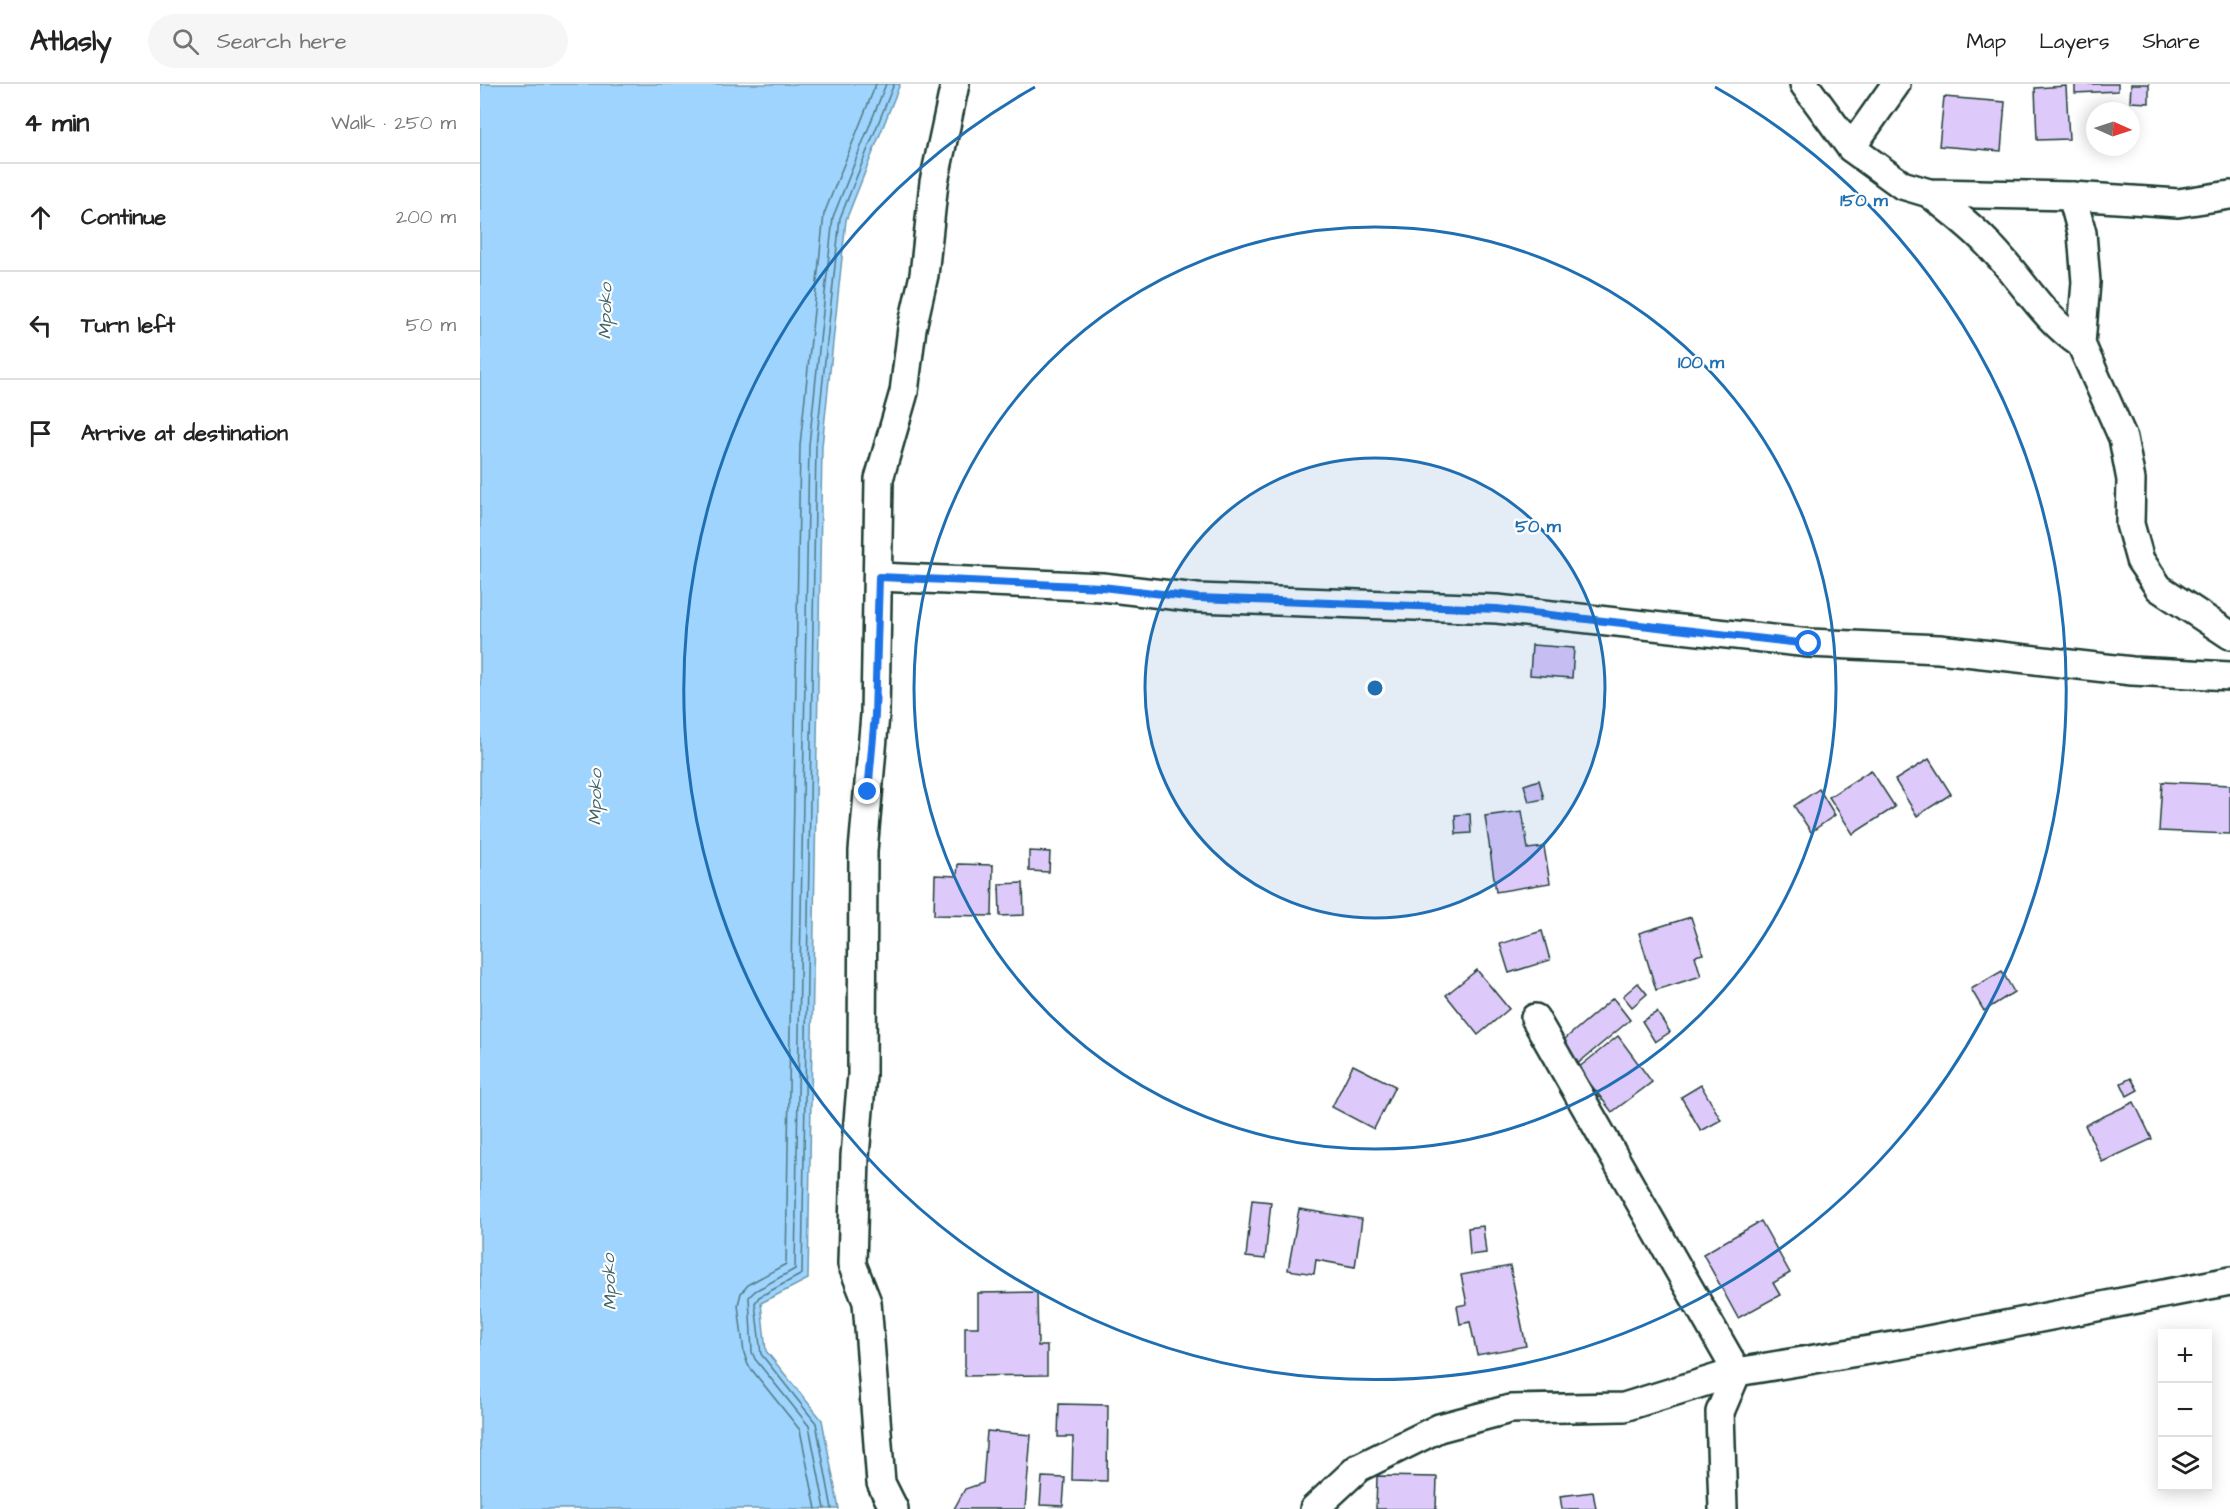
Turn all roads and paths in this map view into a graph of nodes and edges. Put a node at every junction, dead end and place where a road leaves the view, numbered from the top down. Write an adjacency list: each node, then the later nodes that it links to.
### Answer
1 (955, 84): 9 (street)
2 (1804, 84): 4 (street)
3 (1896, 84): 4 (street)
4 (1851, 148): 5 (street)
5 (1929, 193): 7 (street); 8 (street)
6 (2230, 195): 7 (street)
7 (2072, 196): 8 (street)
8 (2081, 344): 10 (street)
9 (879, 577): 11 (street); 15 (street)
10 (2230, 635)
11 (2230, 676)
12 (1535, 1018): 14 (street)
13 (2230, 1281): 14 (street)
14 (1737, 1372): 16 (street); 17 (street)
15 (894, 1509)
16 (1314, 1509)
17 (1723, 1509)

